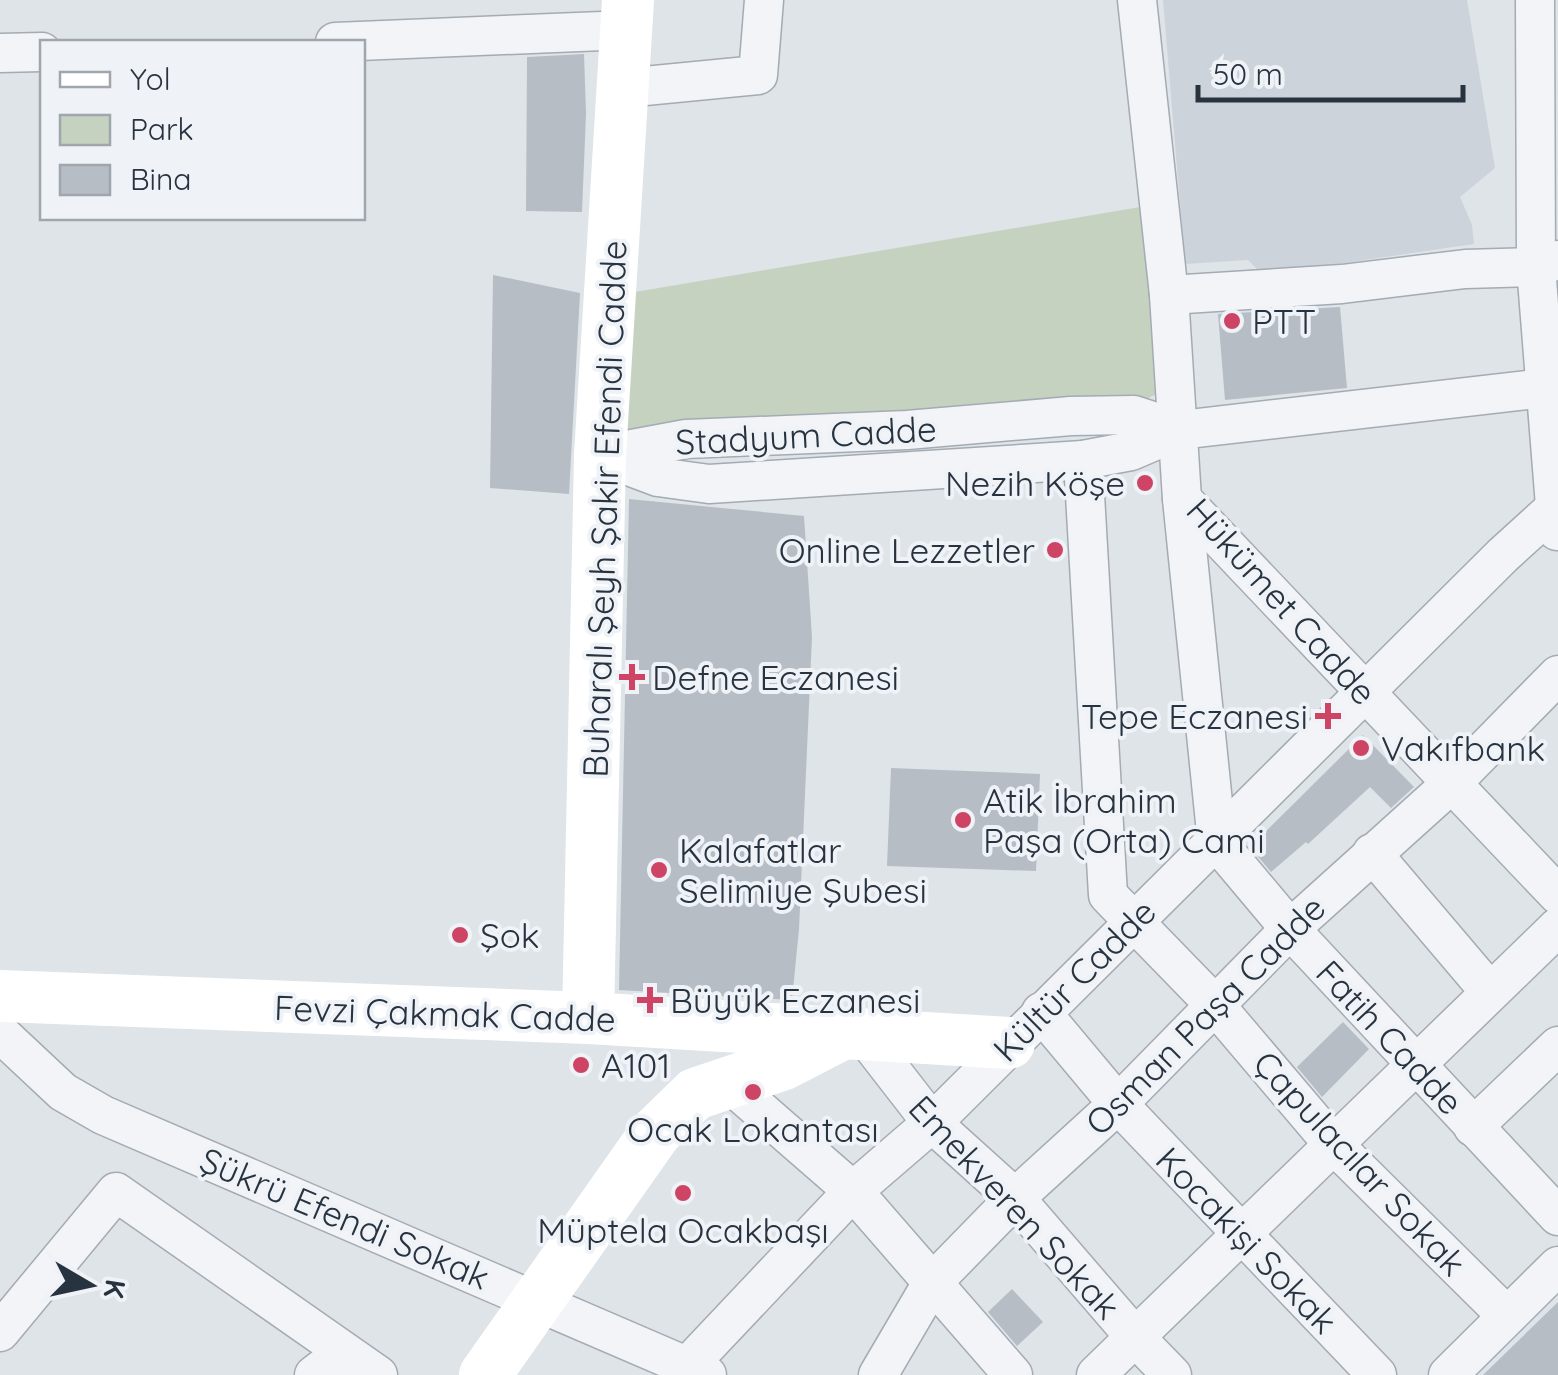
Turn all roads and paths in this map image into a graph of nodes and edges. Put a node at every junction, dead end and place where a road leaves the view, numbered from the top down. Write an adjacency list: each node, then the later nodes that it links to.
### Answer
1 (764, 0): 8 (street)
2 (1137, 0): 10 (street, Hükümet Cadde)
3 (1535, 0): 9 (street)
4 (628, 15): 5 (street); 8 (street, Buharalı Şeyh Şakir Efendi Cadde)
5 (358, 40)
6 (0, 52): 7 (street)
7 (40, 52)
8 (624, 88): 13 (street, Buharalı Şeyh Şakir Efendi Cadde)
9 (1551, 273): 10 (street); 11 (street)
10 (1169, 294): 12 (street, Hükümet Cadde)
11 (1544, 388): 12 (street, Stadyum Cadde); 16 (street)
12 (1180, 430): 13 (street, Stadyum Cadde); 14 (street, Stadyum Cadde); 15 (street, Hükümet Cadde)
13 (600, 455): 14 (street, Stadyum Cadde); 29 (street, Buharalı Şeyh Şakir Efendi Cadde)
14 (1083, 460): 23 (street, Çapulacılar Sokak)
15 (1182, 499): 18 (street, Hükümet Cadde); 20 (street)
16 (1556, 517): 18 (street, Kültür Cadde)
17 (1558, 675): 19 (street, Osman Paşa Cadde)
18 (1365, 692): 19 (street, Hükümet Cadde); 20 (street, Kültür Cadde)
19 (1451, 784): 21 (street, Osman Paşa Cadde); 22 (street, Hükümet Cadde)
20 (1217, 842): 23 (street, Kültür Cadde); 25 (street, Fatih Cadde)
21 (1372, 853): 25 (street, Osman Paşa Cadde); 26 (street)
22 (1558, 895)
23 (1135, 920): 28 (street, Çapulacılar Sokak); 30 (street, Kültür Cadde)
24 (1558, 927): 26 (street)
25 (1290, 928): 28 (street, Osman Paşa Cadde); 34 (street, Fatih Cadde)
26 (1490, 992): 34 (street)
27 (0, 996): 29 (street, Fevzi Çakmak Cadde)
28 (1215, 1005): 36 (street, Osman Paşa Cadde); 39 (street, Çapulacılar Sokak)
29 (588, 1018): 32 (street, Fevzi Çakmak Cadde)
30 (1025, 1028): 32 (street, Fevzi Çakmak Cadde); 36 (street, Kocakişi Sokak); 37 (street, Kültür Cadde)
31 (0, 1033): 46 (street, Şükrü Efendi Sokak)
32 (852, 1034): 35 (street); 37 (street, Emekveren Sokak)
33 (1558, 1046): 38 (street)
34 (1415, 1065): 38 (street, Fatih Cadde); 39 (street)
35 (728, 1084): 40 (street); 46 (street)
36 (1118, 1104): 41 (street, Osman Paşa Cadde); 43 (street, Kocakişi Sokak)
37 (932, 1122): 40 (street, Kültür Cadde); 41 (street, Emekveren Sokak)
38 (1473, 1126): 42 (street, Fatih Cadde)
39 (1333, 1144): 43 (street); 47 (street, Çapulacılar Sokak)
40 (853, 1191): 45 (street); 51 (street, Kültür Cadde)
41 (1016, 1198): 45 (street, Osman Paşa Cadde); 49 (street, Emekveren Sokak)
42 (1558, 1216)
43 (1241, 1234): 49 (street); 59 (street, Kocakişi Sokak)
44 (1558, 1266): 47 (street)
45 (932, 1284): 55 (street, Osman Paşa Cadde); 56 (street)
46 (538, 1300): 51 (street, Şükrü Efendi Sokak); 54 (street)
47 (1506, 1316): 60 (street)
48 (0, 1332): 50 (street)
49 (1134, 1337): 57 (street); 58 (street, Emekveren Sokak)
50 (344, 1352): 52 (street); 53 (street)
51 (691, 1372)
52 (314, 1375)
53 (378, 1375)
54 (485, 1375)
55 (878, 1375)
56 (1012, 1375)
57 (1096, 1375)
58 (1172, 1375)
59 (1377, 1375)
60 (1448, 1375)

